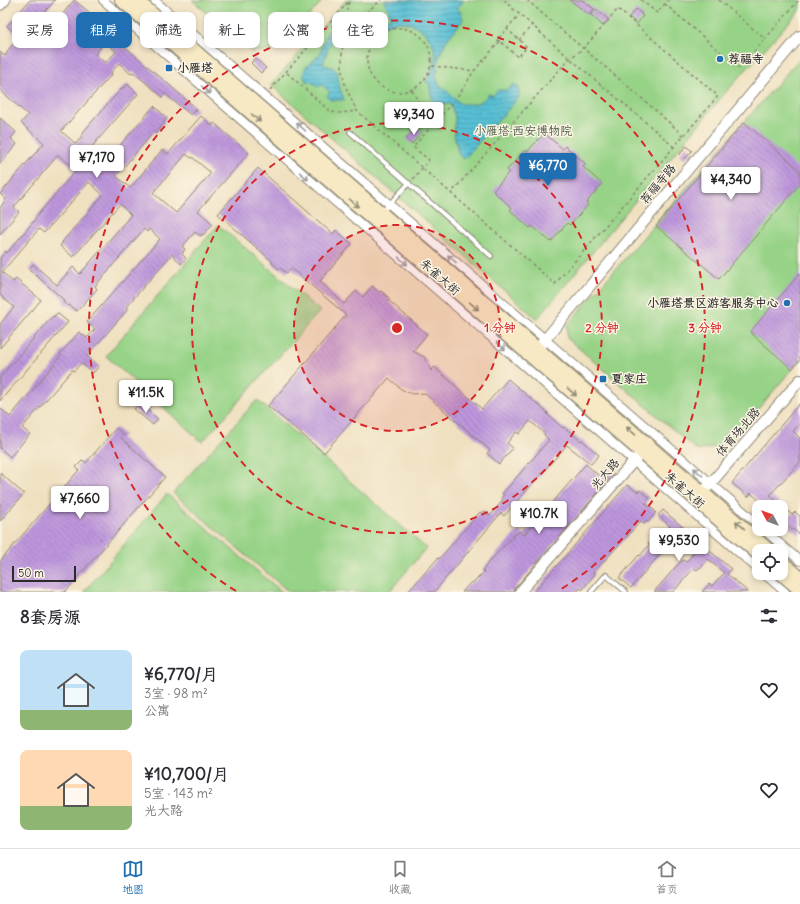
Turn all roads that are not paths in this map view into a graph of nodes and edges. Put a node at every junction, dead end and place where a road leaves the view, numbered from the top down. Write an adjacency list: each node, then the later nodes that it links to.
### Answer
1 (5, 0): 6 (street)
2 (103, 0): 14 (street, one-way to 14)
3 (121, 0): 14 (main road, 朱雀大街, one-way to 14)
4 (137, 0): 10 (main road, 朱雀大街)
5 (154, 0): 10 (street, one-way to 5)
6 (0, 5)
7 (800, 36): 12 (street, 荐福寺路)
8 (350, 132): 9 (lane)
9 (409, 183): 10 (lane); 11 (lane)
10 (386, 209): 12 (main road, 朱雀大街, one-way to 10)
11 (491, 256)
12 (541, 344): 14 (main road, 朱雀大街, one-way to 12); 15 (street, one-way to 12)
13 (800, 380): 15 (street, 体育场北路)
14 (640, 453): 16 (main road, 朱雀大街); 22 (street); 28 (street, 光大路)
15 (710, 483): 16 (street, 体育场北路); 17 (street)
16 (699, 496): 19 (main road, 朱雀大街, one-way to 16); 20 (main road, 朱雀大街)
17 (752, 519)
18 (771, 536): 21 (street)
19 (761, 544)
20 (752, 548)
21 (800, 561)
22 (752, 563)
23 (788, 567): 24 (main road)
24 (800, 577)
25 (771, 580): 31 (street)
26 (788, 580): 27 (main road)
27 (800, 590)
28 (520, 592)
29 (591, 592): 30 (lane)
30 (626, 592)
31 (785, 592)

